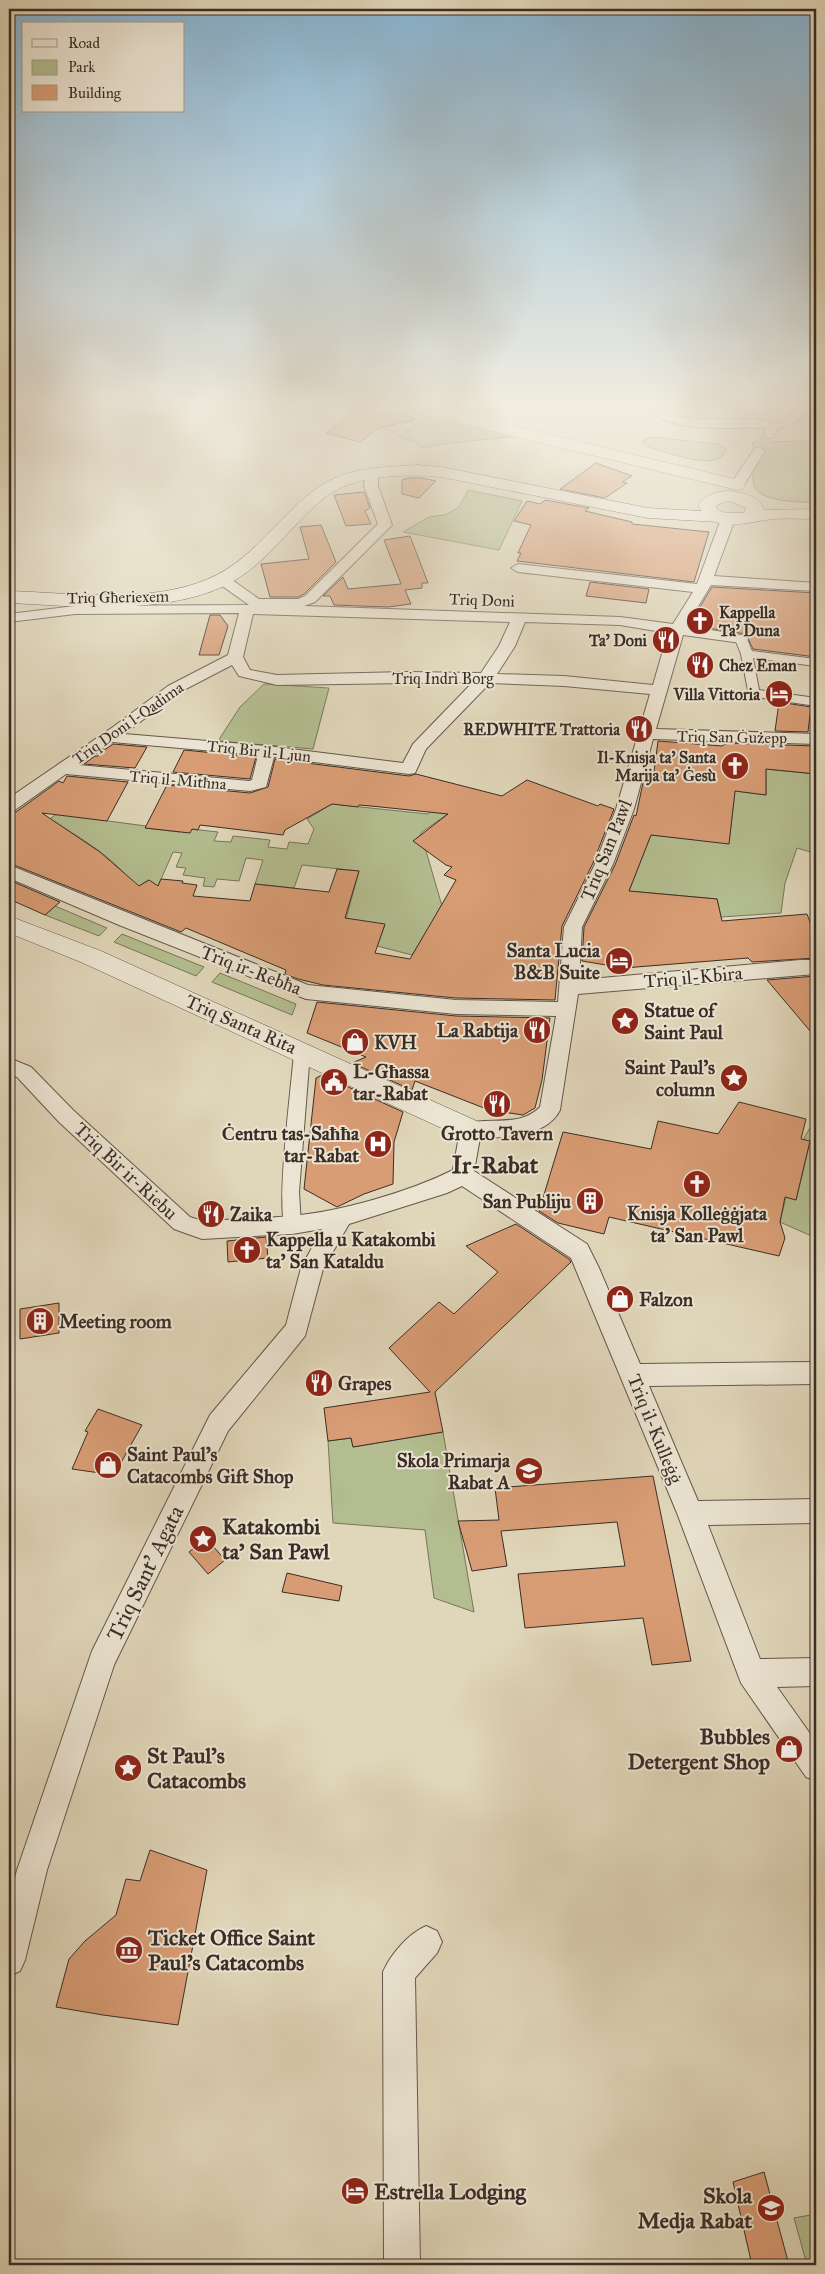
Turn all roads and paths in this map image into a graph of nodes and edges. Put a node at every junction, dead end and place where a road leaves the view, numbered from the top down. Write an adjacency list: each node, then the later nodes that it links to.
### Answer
1 (304, 508): 10 (main road, Triq Għeriexem)
2 (379, 508): 10 (street)
3 (626, 508): 8 (main road)
4 (708, 508): 8 (main road)
5 (737, 508): 8 (main road)
6 (780, 508): 7 (main road)
7 (812, 514)
8 (724, 518): 11 (street, Triq San Pawl)
9 (518, 568): 11 (street)
10 (223, 580): 14 (main road, Triq Għeriexem)
11 (704, 584): 12 (street); 18 (street, Triq San Pawl)
12 (816, 587)
13 (9, 597): 14 (main road, Triq Għeriexem)
14 (175, 602): 15 (street, Triq Doni); 16 (street, Triq Doni)
15 (248, 609): 17 (street, Triq Doni); 21 (street)
16 (9, 618)
17 (519, 619): 18 (street, Triq Doni); 23 (street)
18 (677, 628): 19 (street, Triq Doni); 24 (street, Triq San Pawl)
19 (741, 639): 20 (street, Triq Doni)
20 (747, 654): 22 (street); 25 (street, Triq Doni)
21 (235, 657): 23 (street, Triq Indrì Borg); 27 (street, Triq Doni l-Qadima)
22 (816, 662)
23 (486, 678): 24 (street, Triq Indrì Borg); 29 (street, Triq Bir il-Ljun)
24 (661, 690): 26 (street, Triq San Pawl)
25 (816, 702)
26 (648, 734): 28 (street, Triq San Ġużepp); 35 (street, Triq San Pawl)
27 (108, 737): 29 (street, Triq Bir il-Ljun); 30 (street, Triq Doni l-Qadima)
28 (816, 739)
29 (267, 751): 30 (street, Triq il-Mitħna)
30 (62, 769): 31 (street, Triq Doni l-Qadima)
31 (13, 798)
32 (9, 871): 36 (street, Triq ir-Rebħa)
33 (9, 924): 37 (main road, Triq Santa Rita)
34 (816, 968): 35 (street, Triq il-Kbira)
35 (569, 988): 36 (street, Triq San Pawl)
36 (567, 1009): 39 (street, Triq San Pawl)
37 (302, 1052): 39 (main road, Triq Santa Rita); 42 (street)
38 (9, 1065): 42 (street, Triq Bir ir-Riebu)
39 (471, 1130): 40 (street)
40 (464, 1175): 41 (street, Triq Bir ir-Riebu); 44 (street, Triq il-Kulleġġ)
41 (341, 1217): 42 (street, Triq Bir ir-Riebu); 51 (street, Triq Sant' Agata)
42 (292, 1225)
43 (816, 1373): 44 (street)
44 (633, 1375): 46 (street, Triq il-Kulleġġ)
45 (816, 1511): 46 (street)
46 (690, 1513): 48 (street, Triq il-Kulleġġ)
47 (816, 1672): 48 (street)
48 (751, 1673): 49 (street, Triq il-Kulleġġ)
49 (816, 1768)
50 (426, 1942): 52 (street)
51 (9, 1960)
52 (402, 2265)

